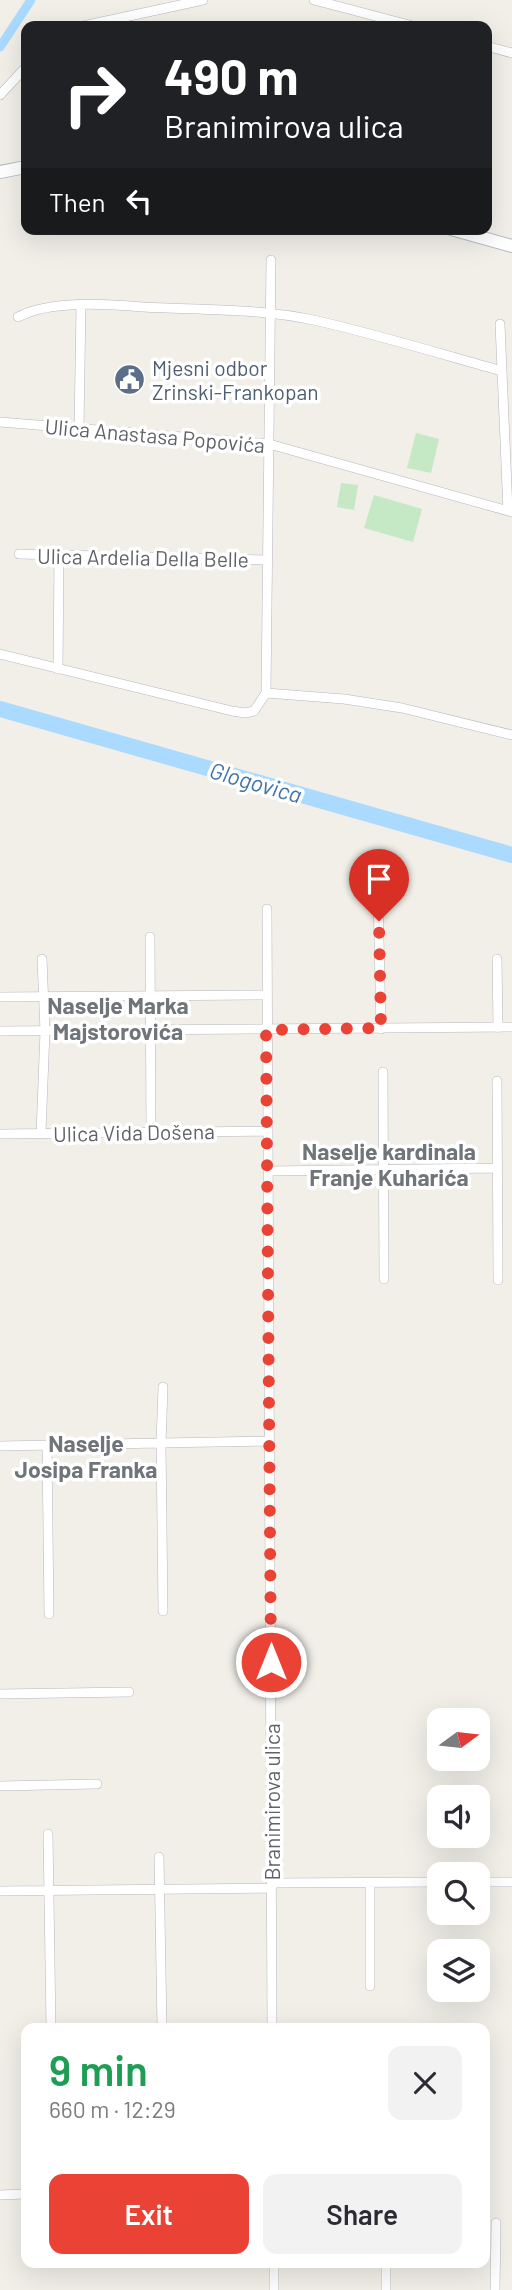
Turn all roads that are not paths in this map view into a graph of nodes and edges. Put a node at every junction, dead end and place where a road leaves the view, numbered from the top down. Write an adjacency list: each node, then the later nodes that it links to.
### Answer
1 (203, 0): 3 (street)
2 (314, 0): 4 (street)
3 (129, 21)
4 (394, 21)
5 (492, 47): 6 (street)
6 (512, 52)
7 (21, 72): 8 (street)
8 (0, 94)
9 (21, 168): 10 (main road)
10 (0, 173)
11 (473, 235): 12 (main road)
12 (512, 246)
13 (271, 260): 15 (street)
14 (81, 305): 15 (street); 16 (street); 20 (street)
15 (270, 314): 18 (street); 22 (street)
16 (18, 317)
17 (500, 324): 18 (street)
18 (502, 371): 21 (street)
19 (0, 422): 20 (street, Ulica Anastasa Popovića)
20 (79, 428): 22 (street, Ulica Anastasa Popovića)
21 (508, 436): 23 (street)
22 (269, 444): 23 (street, Ulica Anastasa Popovića); 26 (street)
23 (510, 511)
24 (19, 554): 25 (street, Ulica Ardelia Della Belle)
25 (59, 555): 26 (street, Ulica Ardelia Della Belle); 28 (street)
26 (268, 560): 29 (street)
27 (0, 654): 28 (street)
28 (58, 669): 29 (street)
29 (266, 693): 30 (street)
30 (512, 735)
31 (378, 894): 41 (street)
32 (267, 909): 37 (street, Branimirova ulica)
33 (150, 937): 36 (street)
34 (42, 959): 38 (street)
35 (497, 959): 42 (street)
36 (150, 995): 37 (street); 38 (street); 46 (street)
37 (265, 995): 43 (street, Branimirova ulica)
38 (44, 996): 39 (street); 45 (street)
39 (0, 997)
40 (512, 1027): 42 (street)
41 (381, 1028): 42 (street); 43 (street)
42 (498, 1028)
43 (266, 1030): 46 (street); 49 (street, Branimirova ulica)
44 (0, 1031): 45 (street)
45 (45, 1031): 46 (street); 51 (street)
46 (150, 1031): 50 (street)
47 (383, 1072): 54 (street)
48 (496, 1081): 53 (street)
49 (268, 1131): 50 (street, Ulica Vida Došena); 55 (street, Branimirova ulica)
50 (151, 1132): 51 (street, Ulica Vida Došena)
51 (41, 1133): 52 (street, Ulica Vida Došena)
52 (0, 1134)
53 (497, 1168): 54 (street); 57 (street)
54 (382, 1169): 55 (street); 56 (street)
55 (269, 1171): 59 (street, Branimirova ulica)
56 (384, 1279)
57 (498, 1280)
58 (163, 1387): 60 (street)
59 (270, 1441): 60 (street); 75 (street, Branimirova ulica)
60 (161, 1443): 62 (street); 63 (street)
61 (0, 1446): 62 (street)
62 (47, 1446): 64 (street)
63 (163, 1611)
64 (49, 1614)
65 (129, 1692): 66 (street)
66 (0, 1694)
67 (97, 1784): 68 (street)
68 (0, 1786)
69 (48, 1834): 78 (street)
70 (159, 1857): 76 (street)
71 (427, 1882): 74 (street)
72 (490, 1882): 73 (street)
73 (512, 1882)
74 (370, 1883): 75 (street); 79 (street)
75 (272, 1885): 76 (street); 82 (street, Branimirova ulica)
76 (160, 1889): 78 (street); 81 (street)
77 (0, 1891): 78 (street)
78 (49, 1891): 80 (street)
79 (370, 1986)
80 (51, 2023)
81 (162, 2023)
82 (272, 2023)
83 (21, 2194): 84 (street)
84 (0, 2195)
85 (496, 2223): 90 (street)
86 (274, 2268): 88 (street)
87 (387, 2268): 89 (street)
88 (274, 2290)
89 (386, 2290)
90 (495, 2290)

